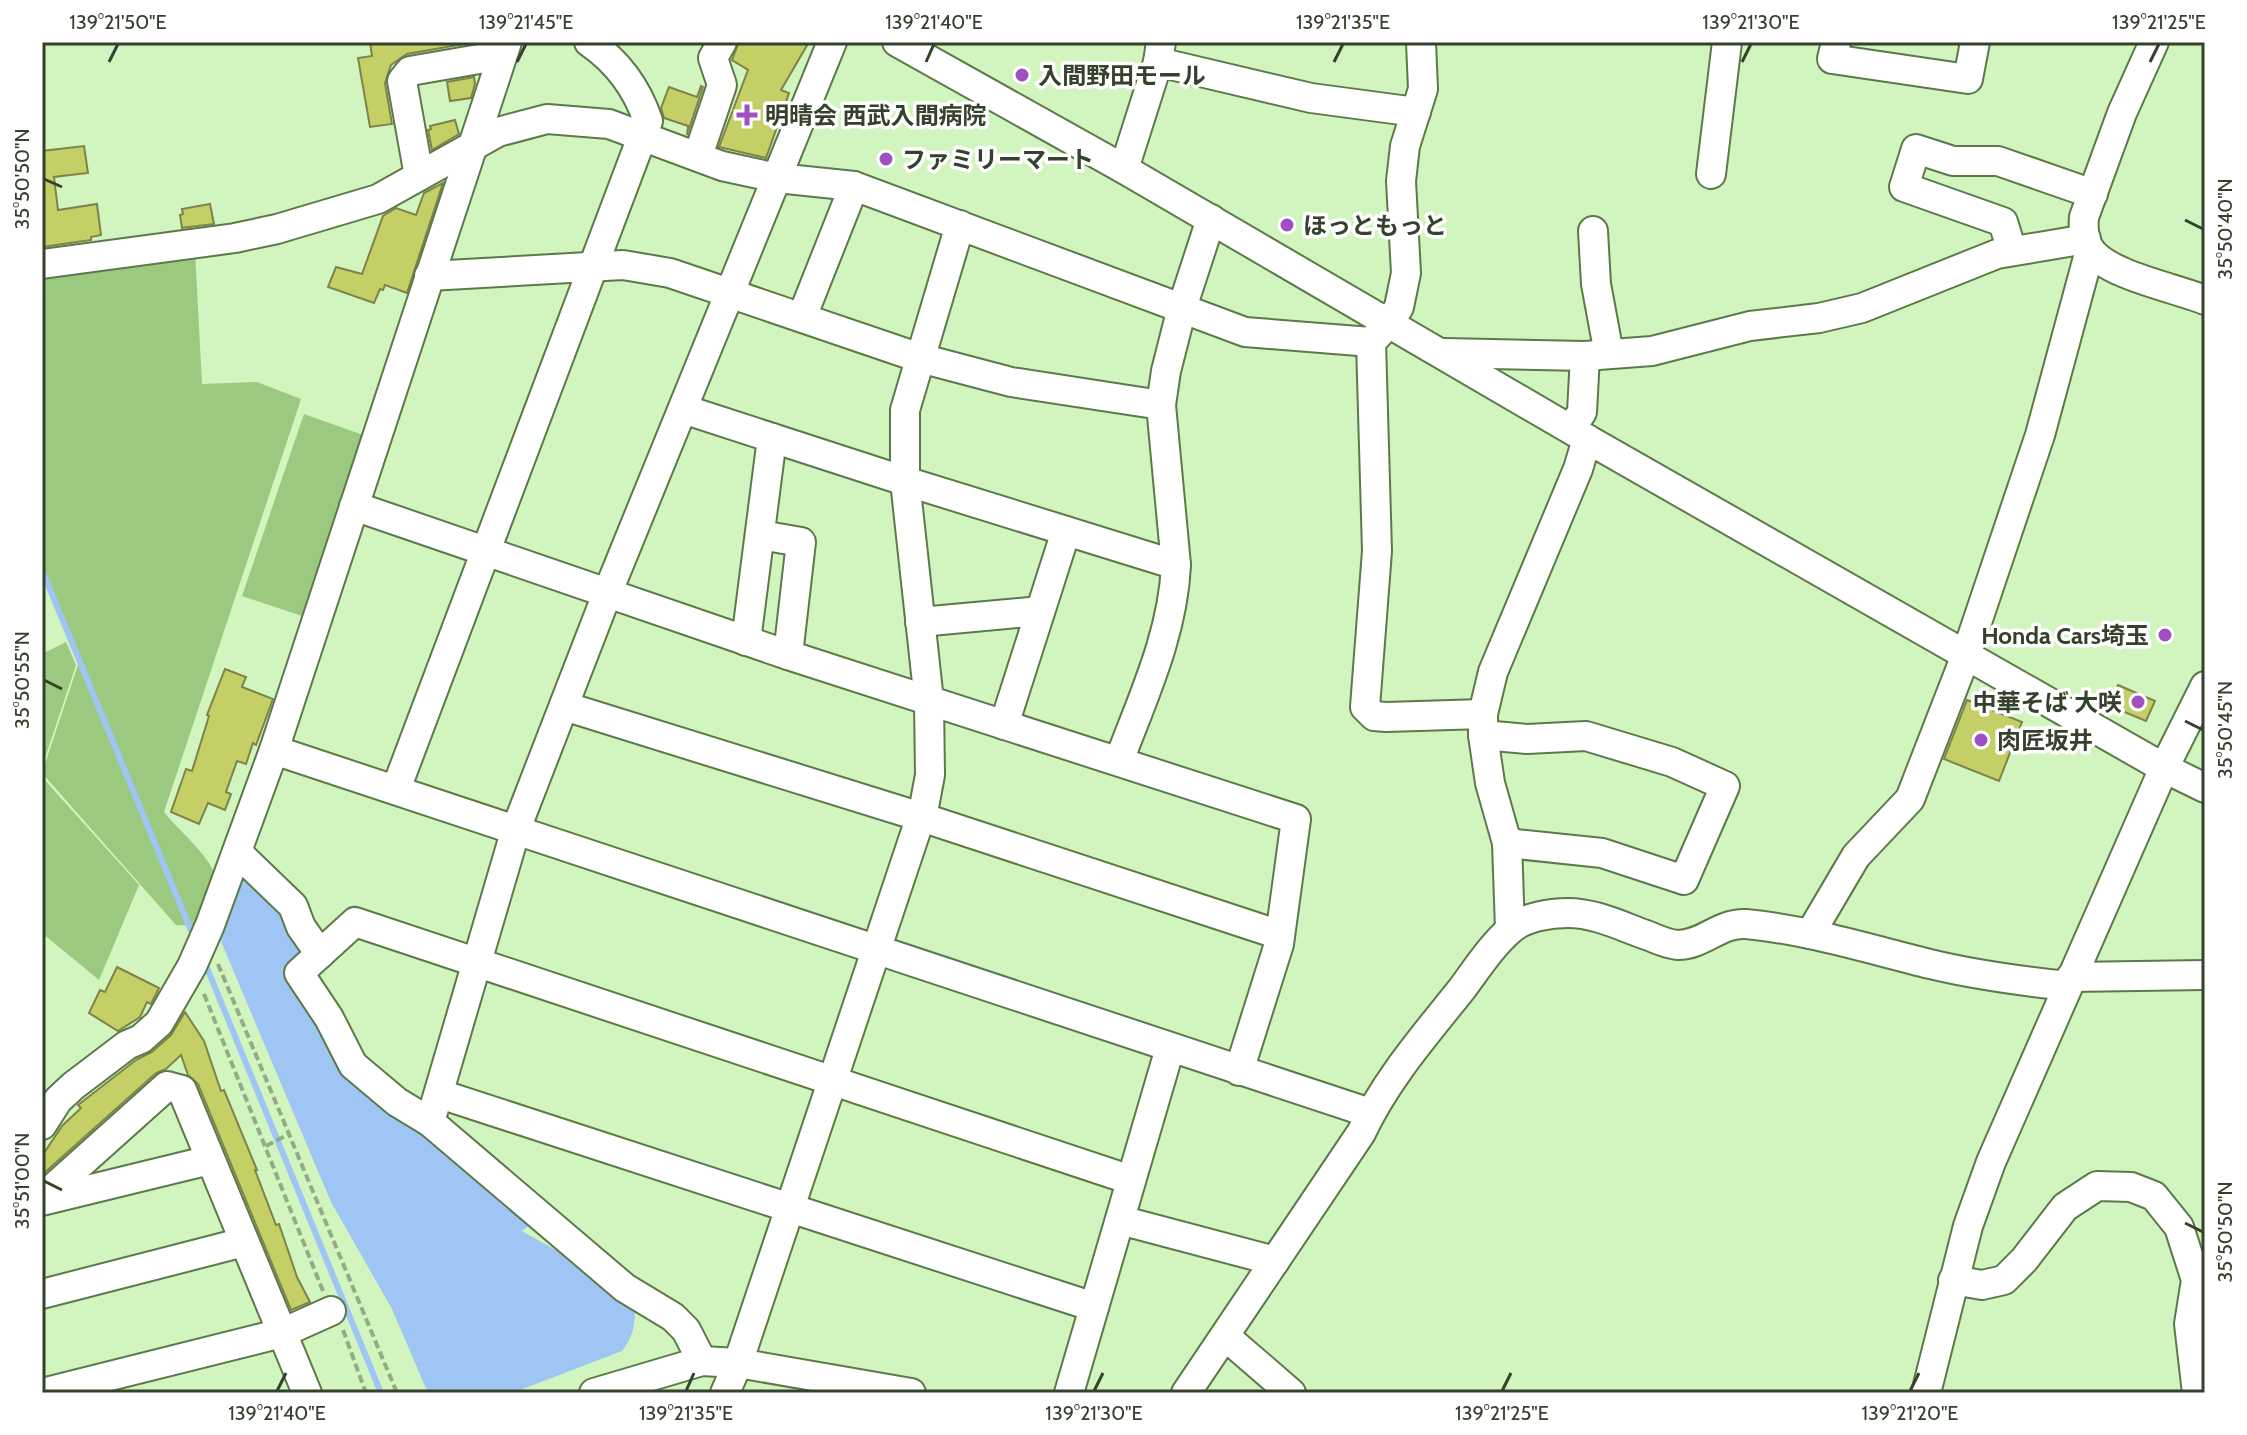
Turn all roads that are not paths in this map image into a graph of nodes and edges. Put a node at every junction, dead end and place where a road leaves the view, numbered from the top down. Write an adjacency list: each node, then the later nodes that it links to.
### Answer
1 (589, 42): 14 (street)
2 (722, 42): 16 (street)
3 (832, 42): 20 (street)
4 (897, 42): 17 (street)
5 (1421, 42): 13 (street)
6 (1727, 42): 18 (street)
7 (1836, 42): 12 (street)
8 (1975, 42): 12 (street)
9 (2154, 42): 22 (street)
10 (504, 48): 15 (street); 19 (street)
11 (1159, 52): 13 (street); 17 (street)
12 (1876, 53)
13 (1416, 112): 35 (street)
14 (643, 139): 15 (street); 20 (street); 29 (street)
15 (473, 144): 19 (street); 30 (street)
16 (701, 147)
17 (1124, 169): 23 (street)
18 (1711, 174)
19 (419, 176): 28 (street)
20 (777, 178): 21 (street); 31 (street)
21 (854, 186): 24 (street); 34 (street)
22 (2093, 194): 26 (street); 27 (street)
23 (1211, 219): 33 (street); 35 (street)
24 (960, 225): 33 (street); 38 (street)
25 (1593, 231): 37 (street)
26 (2088, 244): 27 (street); 32 (street); 54 (street)
27 (2012, 251): 37 (street)
28 (42, 264)
29 (593, 266): 30 (street); 31 (street); 47 (street)
30 (429, 276): 44 (street)
31 (731, 293): 34 (street); 40 (street)
32 (2205, 300)
33 (1182, 308): 35 (street); 39 (street)
34 (802, 317): 38 (street)
35 (1381, 332): 36 (street); 58 (street)
36 (1443, 353): 37 (street); 41 (street)
37 (1597, 355): 41 (street)
38 (920, 358): 39 (street); 43 (street)
39 (1161, 405): 48 (street)
40 (683, 409): 42 (street); 49 (street)
41 (1579, 434): 54 (street); 58 (street)
42 (772, 438): 43 (street); 46 (street)
43 (905, 481): 45 (street); 51 (street)
44 (354, 506): 47 (street); 60 (street)
45 (1066, 531): 48 (street); 50 (street)
46 (761, 535): 52 (street); 53 (street)
47 (484, 551): 49 (street); 64 (street)
48 (1176, 565): 61 (street)
49 (607, 594): 52 (street); 57 (street)
50 (1040, 611): 51 (street); 59 (street)
51 (920, 622): 56 (street)
52 (746, 641): 53 (street)
53 (788, 655): 56 (street)
54 (1966, 655): 62 (street); 70 (street)
55 (2205, 686): 62 (street)
56 (929, 701): 59 (street); 65 (street)
57 (564, 706): 65 (street); 66 (street)
58 (1483, 724): 67 (street); 67 (street)
59 (1004, 725): 61 (street)
60 (274, 750): 64 (street); 68 (street)
61 (1119, 761): 71 (street)
62 (2164, 768): 63 (street); 76 (street)
63 (2205, 788)
64 (396, 789): 66 (street)
65 (921, 817): 71 (street); 72 (street)
66 (516, 829): 72 (street); 74 (street)
67 (1507, 843): 69 (street)
68 (237, 852): 73 (street); 83 (street)
69 (1510, 929): 70 (street); 81 (street)
70 (1810, 934): 76 (street)
71 (1280, 935): 78 (street)
72 (876, 949): 77 (street); 79 (street)
73 (320, 954): 74 (street); 82 (street)
74 (477, 963): 79 (street); 80 (street)
75 (2205, 975): 76 (street)
76 (2069, 982): 91 (street)
77 (1170, 1048): 78 (street); 85 (street)
78 (1239, 1071): 81 (street)
79 (832, 1082): 85 (street); 87 (street)
80 (440, 1094): 82 (street); 87 (street)
81 (1370, 1113): 90 (street)
82 (430, 1122): 97 (street)
83 (42, 1125)
84 (210, 1160): 86 (street); 86 (street); 89 (street)
85 (1131, 1180): 88 (street)
86 (42, 1199)
87 (790, 1209): 93 (street); 98 (street)
88 (1120, 1220): 90 (street); 93 (street)
89 (244, 1242): 92 (street); 95 (street)
90 (1275, 1261): 96 (street)
91 (1953, 1280): 108 (street); 109 (street)
92 (42, 1294)
93 (1094, 1307): 105 (street)
94 (331, 1311): 95 (street)
95 (282, 1333): 100 (street); 101 (street)
96 (1225, 1336): 106 (street); 107 (street)
97 (702, 1361): 98 (street); 102 (street)
98 (738, 1363): 99 (street); 103 (street)
99 (835, 1386): 104 (street)
100 (42, 1393)
101 (307, 1393)
102 (594, 1393)
103 (725, 1393)
104 (911, 1393)
105 (1069, 1393)
106 (1186, 1393)
107 (1291, 1393)
108 (1926, 1393)
109 (2197, 1393)

